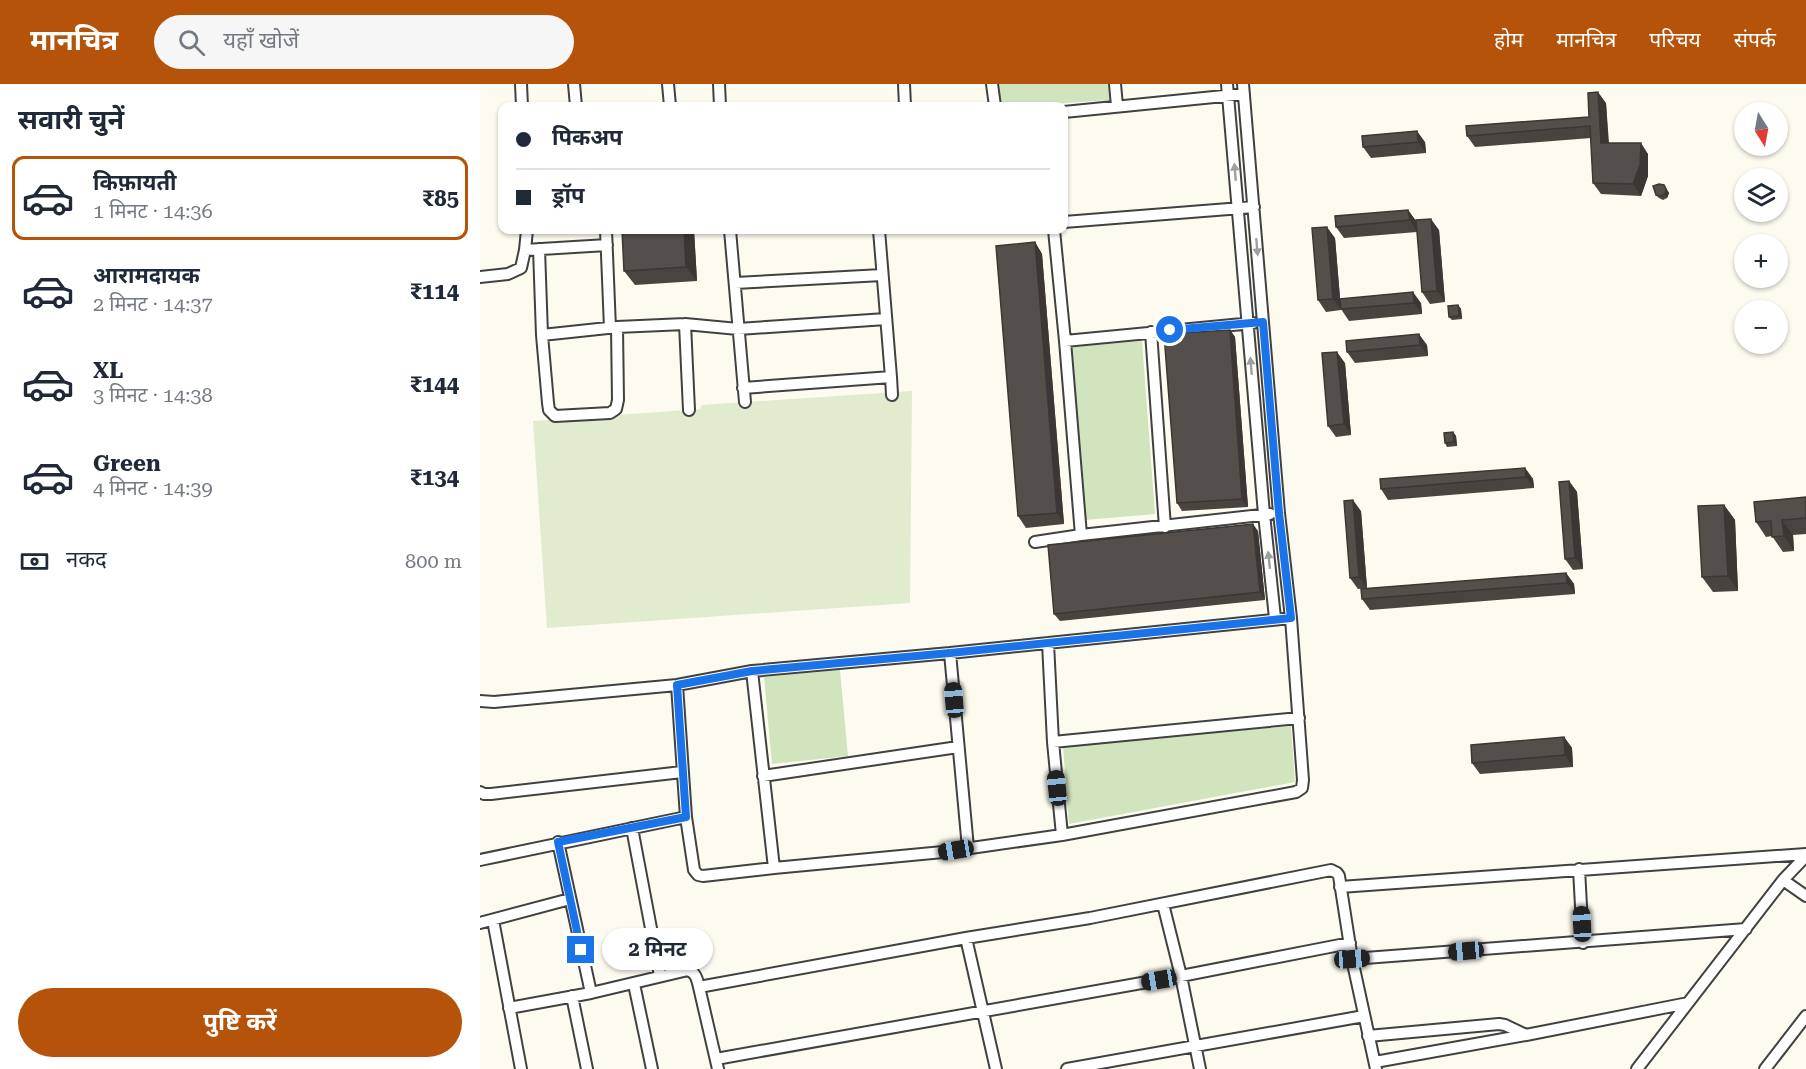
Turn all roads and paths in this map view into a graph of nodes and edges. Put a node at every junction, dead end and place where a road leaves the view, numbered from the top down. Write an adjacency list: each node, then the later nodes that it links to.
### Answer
1 (521, 84): 10 (street)
2 (574, 84): 11 (street)
3 (668, 84): 12 (street)
4 (719, 84): 13 (street)
5 (904, 84): 14 (street)
6 (992, 84): 15 (street)
7 (1115, 84): 16 (street)
8 (1244, 89): 9 (street); 18 (street)
9 (1228, 90): 16 (street); 19 (street, one-way to 9)
10 (522, 102)
11 (576, 102)
12 (670, 102)
13 (720, 102)
14 (905, 102)
15 (994, 102)
16 (1117, 106): 17 (street)
17 (1068, 112)
18 (1254, 207): 19 (street); 33 (street, one-way to 33)
19 (1238, 208): 20 (street); 35 (street)
20 (1068, 222)
21 (526, 234): 28 (street)
22 (606, 234): 26 (street)
23 (730, 234): 31 (street)
24 (879, 234): 29 (street)
25 (1054, 234): 40 (street)
26 (607, 245): 27 (street); 36 (street)
27 (538, 249): 28 (street); 39 (street)
28 (525, 250): 30 (street)
29 (882, 275): 31 (street); 32 (street)
30 (480, 277)
31 (735, 283): 37 (street)
32 (886, 319): 37 (street); 41 (street)
33 (1263, 322): 35 (street); 46 (street)
34 (685, 324): 36 (street); 37 (street); 45 (street)
35 (1248, 324): 38 (street); 47 (street, one-way to 35)
36 (613, 328): 39 (street); 39 (street)
37 (738, 329): 42 (street)
38 (1151, 332): 40 (street); 48 (street)
39 (542, 335)
40 (1065, 341): 49 (street)
41 (891, 377): 42 (street); 43 (street)
42 (743, 388): 44 (street)
43 (892, 395)
44 (745, 402)
45 (689, 410)
46 (1279, 513): 47 (street); 52 (street)
47 (1264, 514): 48 (street); 51 (street, one-way to 47)
48 (1165, 526): 49 (street)
49 (1081, 535): 50 (street)
50 (1035, 542)
51 (1275, 618): 52 (street); 53 (street)
52 (1291, 618): 58 (street)
53 (1048, 643): 54 (street); 59 (street)
54 (950, 653): 55 (street); 60 (street)
55 (752, 671): 56 (street); 62 (street)
56 (677, 685): 57 (street); 61 (street)
57 (480, 701)
58 (1299, 718): 59 (street); 66 (street)
59 (1053, 742): 66 (street)
60 (958, 747): 62 (street); 68 (street)
61 (682, 772): 63 (street); 64 (street)
62 (763, 776): 71 (street)
63 (480, 792)
64 (686, 817): 65 (street); 71 (street)
65 (632, 828): 67 (street); 85 (street)
66 (1062, 835): 68 (street)
67 (558, 842): 70 (street); 76 (street)
68 (968, 848): 71 (street)
69 (1806, 855): 72 (street); 73 (street)
70 (480, 860)
71 (774, 868)
72 (1579, 869): 74 (street); 83 (street)
73 (1783, 880): 75 (street); 80 (street)
74 (1341, 887): 77 (street); 82 (street)
75 (1806, 896)
76 (570, 899): 78 (street); 89 (street)
77 (1163, 904): 81 (street); 86 (street)
78 (493, 920): 79 (street); 92 (street)
79 (480, 923)
80 (1746, 929): 83 (street); 91 (street)
81 (966, 938): 88 (street); 93 (street)
82 (1350, 943): 84 (street); 86 (street)
83 (1583, 943): 84 (street)
84 (1352, 959): 94 (street)
85 (660, 976): 87 (street); 88 (street)
86 (1181, 976): 93 (street); 98 (street)
87 (634, 984): 89 (street); 104 (street)
88 (699, 987): 99 (street)
89 (591, 993): 90 (street)
90 (572, 996): 92 (street); 103 (street)
91 (1688, 1003): 96 (street); 108 (street)
92 (509, 1008): 102 (street)
93 (982, 1011): 99 (street); 105 (street)
94 (1364, 1016): 97 (street); 98 (street)
95 (1806, 1016): 101 (street)
96 (1526, 1035): 97 (street); 100 (street)
97 (1368, 1036): 100 (street)
98 (1195, 1046): 106 (street); 107 (street)
99 (717, 1064)
100 (1375, 1065)
101 (1767, 1066): 109 (street)
102 (521, 1069)
103 (587, 1069)
104 (652, 1069)
105 (996, 1069)
106 (1067, 1069)
107 (1200, 1069)
108 (1637, 1069)
109 (1753, 1069)

